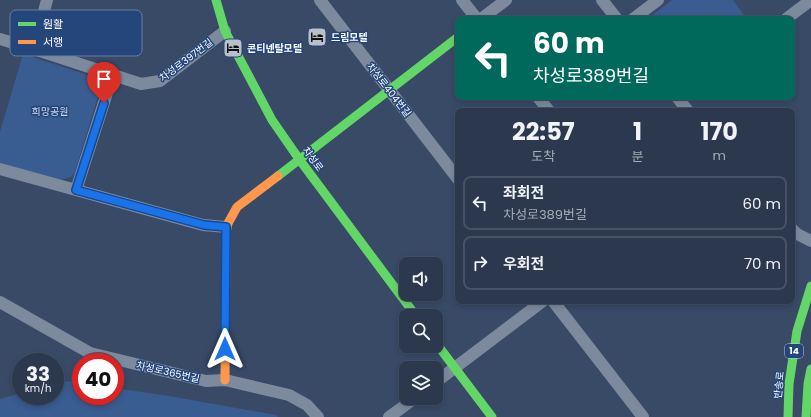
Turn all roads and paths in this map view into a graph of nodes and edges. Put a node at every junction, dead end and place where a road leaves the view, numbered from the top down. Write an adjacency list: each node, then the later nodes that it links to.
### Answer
1 (47, 0): 9 (street)
2 (216, 0): 15 (main road, 차성로)
3 (320, 0): 21 (street, 차성로404번길)
4 (462, 0): 10 (street)
5 (506, 0): 11 (street)
6 (602, 0): 12 (street)
7 (658, 0): 13 (street)
8 (811, 0): 14 (street)
9 (44, 10)
10 (475, 16)
11 (485, 16)
12 (615, 16)
13 (638, 16)
14 (790, 16)
15 (224, 31): 20 (street, 차성로397번길); 24 (main road, 차성로)
16 (455, 38): 21 (main road)
17 (0, 39): 18 (street, 차성로397번길)
18 (10, 42)
19 (58, 56): 20 (street, 차성로397번길)
20 (113, 74): 27 (street)
21 (389, 90): 24 (main road); 26 (street, 차성로404번길)
22 (540, 100): 23 (street)
23 (547, 108)
24 (299, 159): 28 (main road); 35 (main road, 차성로)
25 (0, 169): 27 (street)
26 (455, 175)
27 (76, 190): 28 (street)
28 (226, 227): 40 (main road)
29 (795, 232): 30 (street)
30 (811, 241)
31 (811, 286): 46 (main road, 반송로 / 14)
32 (0, 302): 40 (street, 차성로365번길)
33 (539, 304): 37 (street)
34 (555, 304): 45 (street)
35 (411, 309)
36 (443, 352): 37 (main road)
37 (455, 368): 39 (street); 44 (main road)
38 (811, 370): 47 (main road, 14)
39 (443, 377)
40 (224, 380): 42 (street, 차성로365번길)
41 (405, 405): 43 (street)
42 (318, 417)
43 (389, 417)
44 (492, 417)
45 (643, 417)
46 (788, 417)
47 (806, 417)

